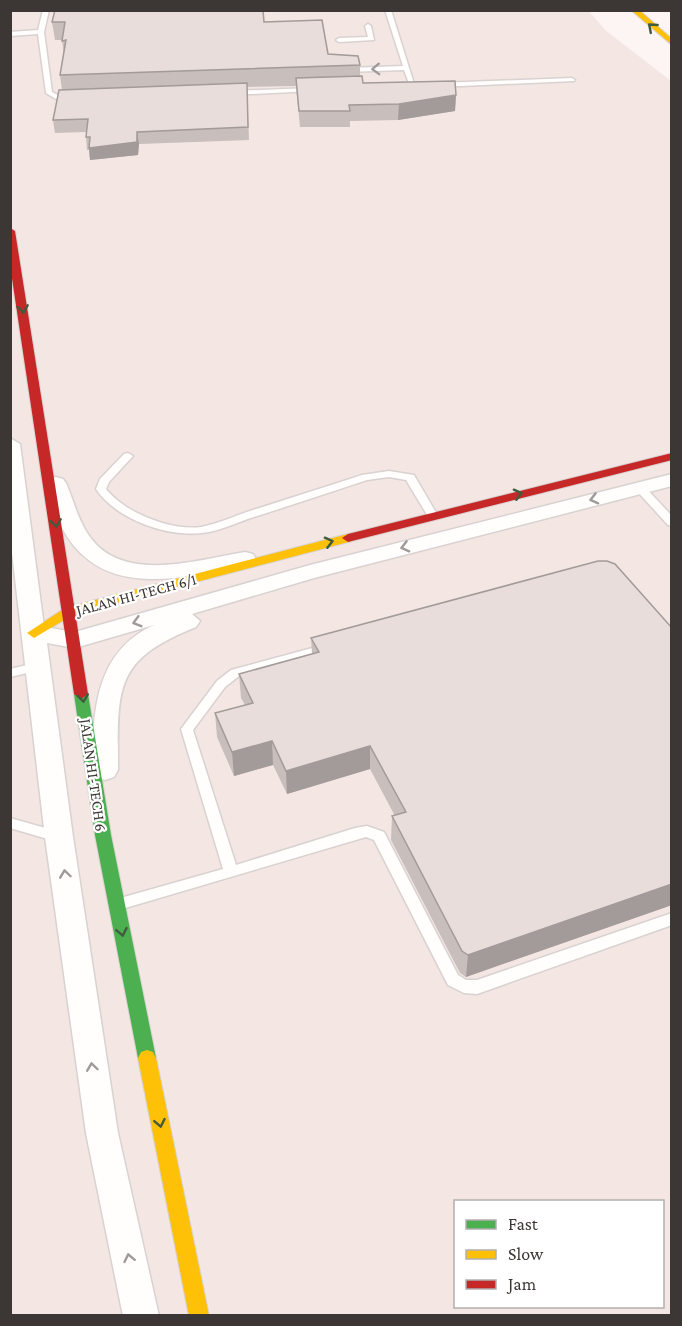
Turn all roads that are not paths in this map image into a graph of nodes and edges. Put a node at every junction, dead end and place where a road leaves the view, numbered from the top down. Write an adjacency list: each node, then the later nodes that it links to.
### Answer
1 (46, 10): 5 (lane)
2 (388, 10): 9 (lane)
3 (634, 10): 8 (street, one-way to 3)
4 (369, 26): 7 (lane)
5 (41, 32): 6 (lane); 18 (lane)
6 (10, 34)
7 (339, 40)
8 (672, 44)
9 (407, 68): 10 (lane, one-way to 10); 13 (lane)
10 (346, 70)
11 (572, 80): 12 (lane)
12 (435, 85)
13 (413, 86): 14 (lane); 15 (lane)
14 (424, 86)
15 (401, 87)
16 (317, 90): 17 (lane)
17 (222, 93)
18 (79, 98)
19 (10, 231): 23 (street, JALAN HI-TECH 6, one-way to 23)
20 (10, 444): 31 (street)
21 (129, 456): 26 (lane)
22 (672, 456): 26 (street, JALAN HI-TECH 6/1, one-way to 22)
23 (46, 458): 28 (street); 30 (street, JALAN HI-TECH 6, one-way to 30)
24 (672, 480): 25 (street, JALAN HI-TECH 6/1)
25 (640, 488): 27 (lane); 29 (street, JALAN HI-TECH 6/1, one-way to 29)
26 (434, 516): 28 (street, JALAN HI-TECH 6/1, one-way to 26)
27 (672, 523)
28 (299, 550): 30 (street, JALAN HI-TECH 6/1)
29 (310, 572): 32 (street, JALAN HI-TECH 6/1, one-way to 32); 37 (street)
30 (70, 611): 31 (street, JALAN HI-TECH 6/1); 32 (street, JALAN HI-TECH 6)
31 (34, 633): 32 (street, JALAN HI-TECH 6/1); 34 (street)
32 (75, 640): 37 (street, JALAN HI-TECH 6, one-way to 37)
33 (339, 645): 39 (lane)
34 (40, 666): 35 (lane); 38 (street)
35 (10, 673)
36 (10, 823): 38 (lane)
37 (103, 835): 40 (street, JALAN HI-TECH 6)
38 (59, 837): 42 (street, one-way to 38)
39 (231, 872): 40 (lane); 41 (lane)
40 (117, 904): 43 (street, JALAN HI-TECH 6, one-way to 43)
41 (672, 918)
42 (141, 1316)
43 (199, 1316)

